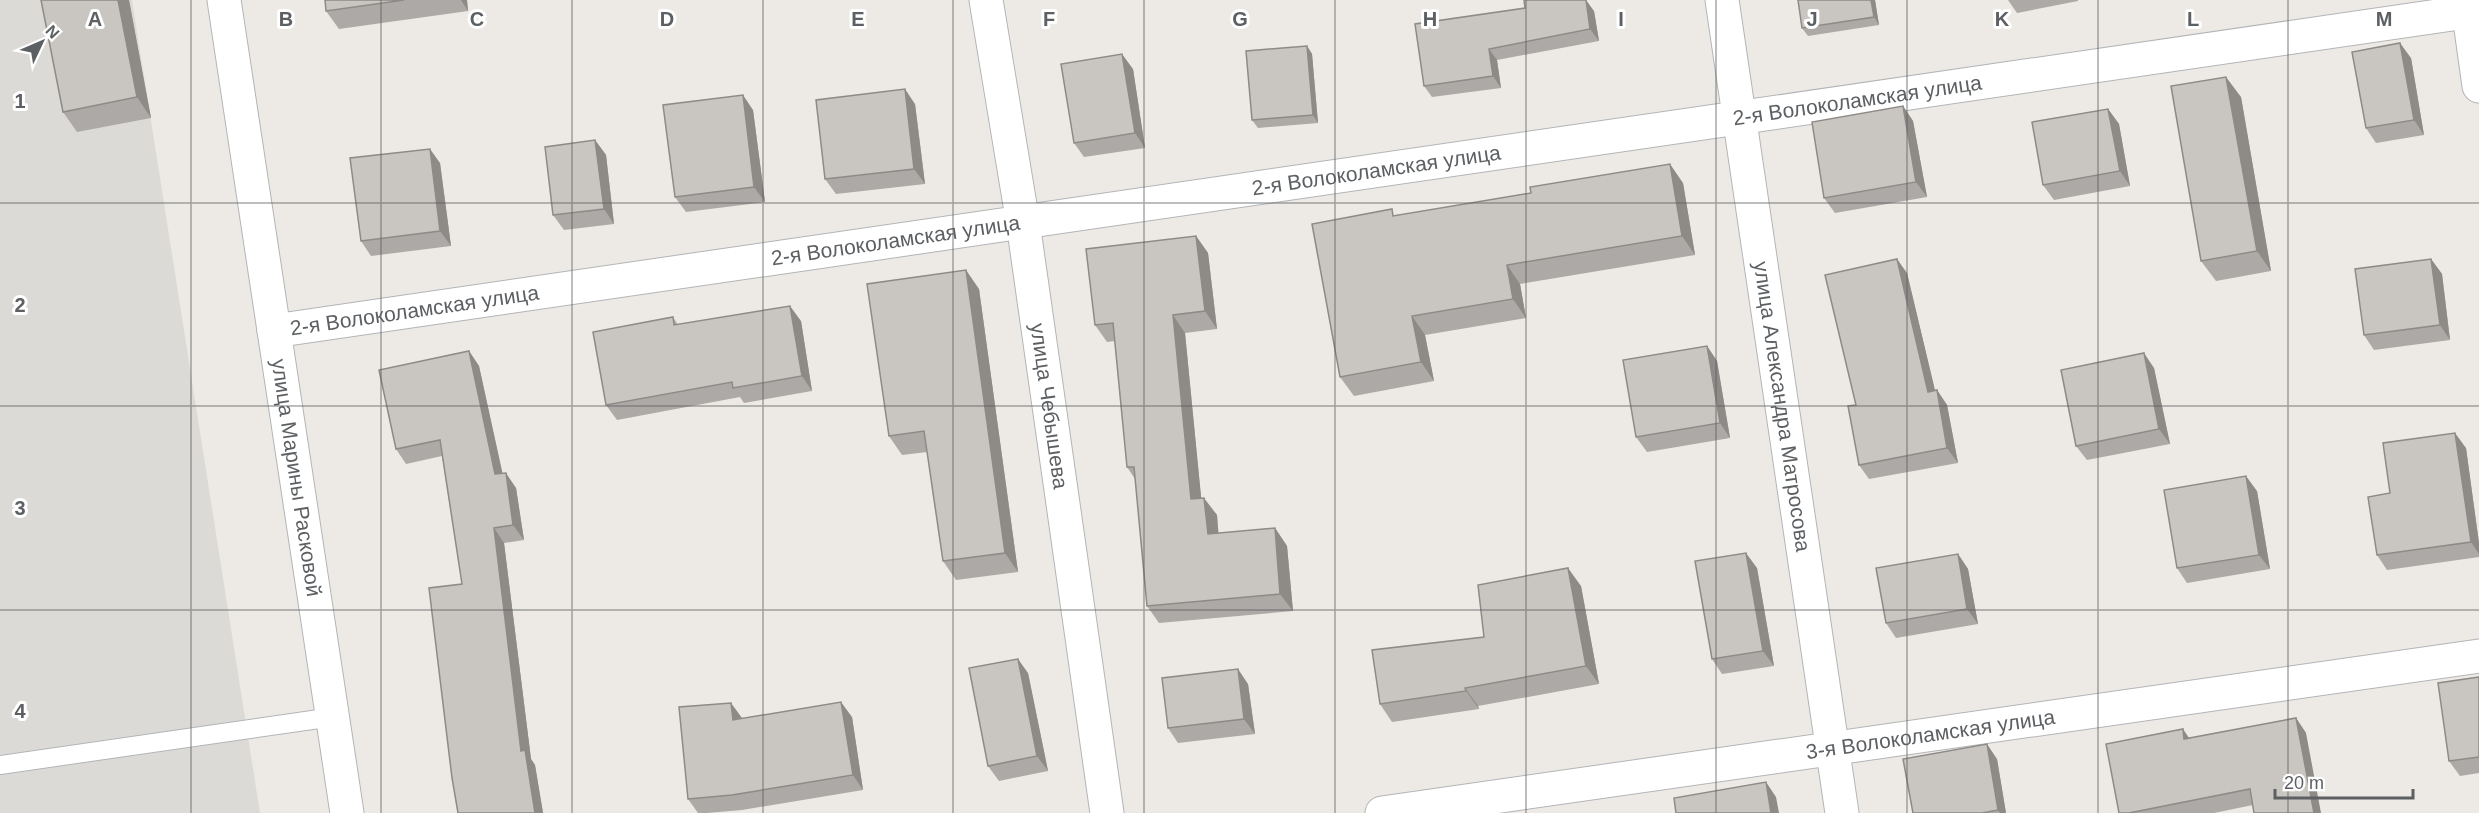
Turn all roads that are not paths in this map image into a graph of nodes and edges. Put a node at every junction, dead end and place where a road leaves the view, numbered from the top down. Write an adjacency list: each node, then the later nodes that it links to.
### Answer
1 (224, 0): 8 (street, улица Марины Расковой)
2 (986, 0): 7 (street, улица Чебышева)
3 (1722, 0): 6 (street, улица Александра Матросова)
4 (2472, 7): 5 (street); 6 (street, 2-я Волоколамская улица)
5 (2479, 86)
6 (1739, 119): 7 (street, 2-я Волоколамская улица); 11 (street, улица Александра Матросова)
7 (1023, 224): 8 (street, 2-я Волоколамская улица); 14 (street, улица Чебышева)
8 (274, 331): 10 (street, улица Марины Расковой)
9 (2479, 656): 11 (street, 3-я Волоколамская улица)
10 (333, 717): 12 (lane); 13 (street, улица Марины Расковой)
11 (1832, 747): 15 (street, 3-я Волоколамская улица); 16 (street, улица Александра Матросова)
12 (0, 765)
13 (347, 813)
14 (1107, 813)
15 (1382, 813)
16 (1842, 813)

